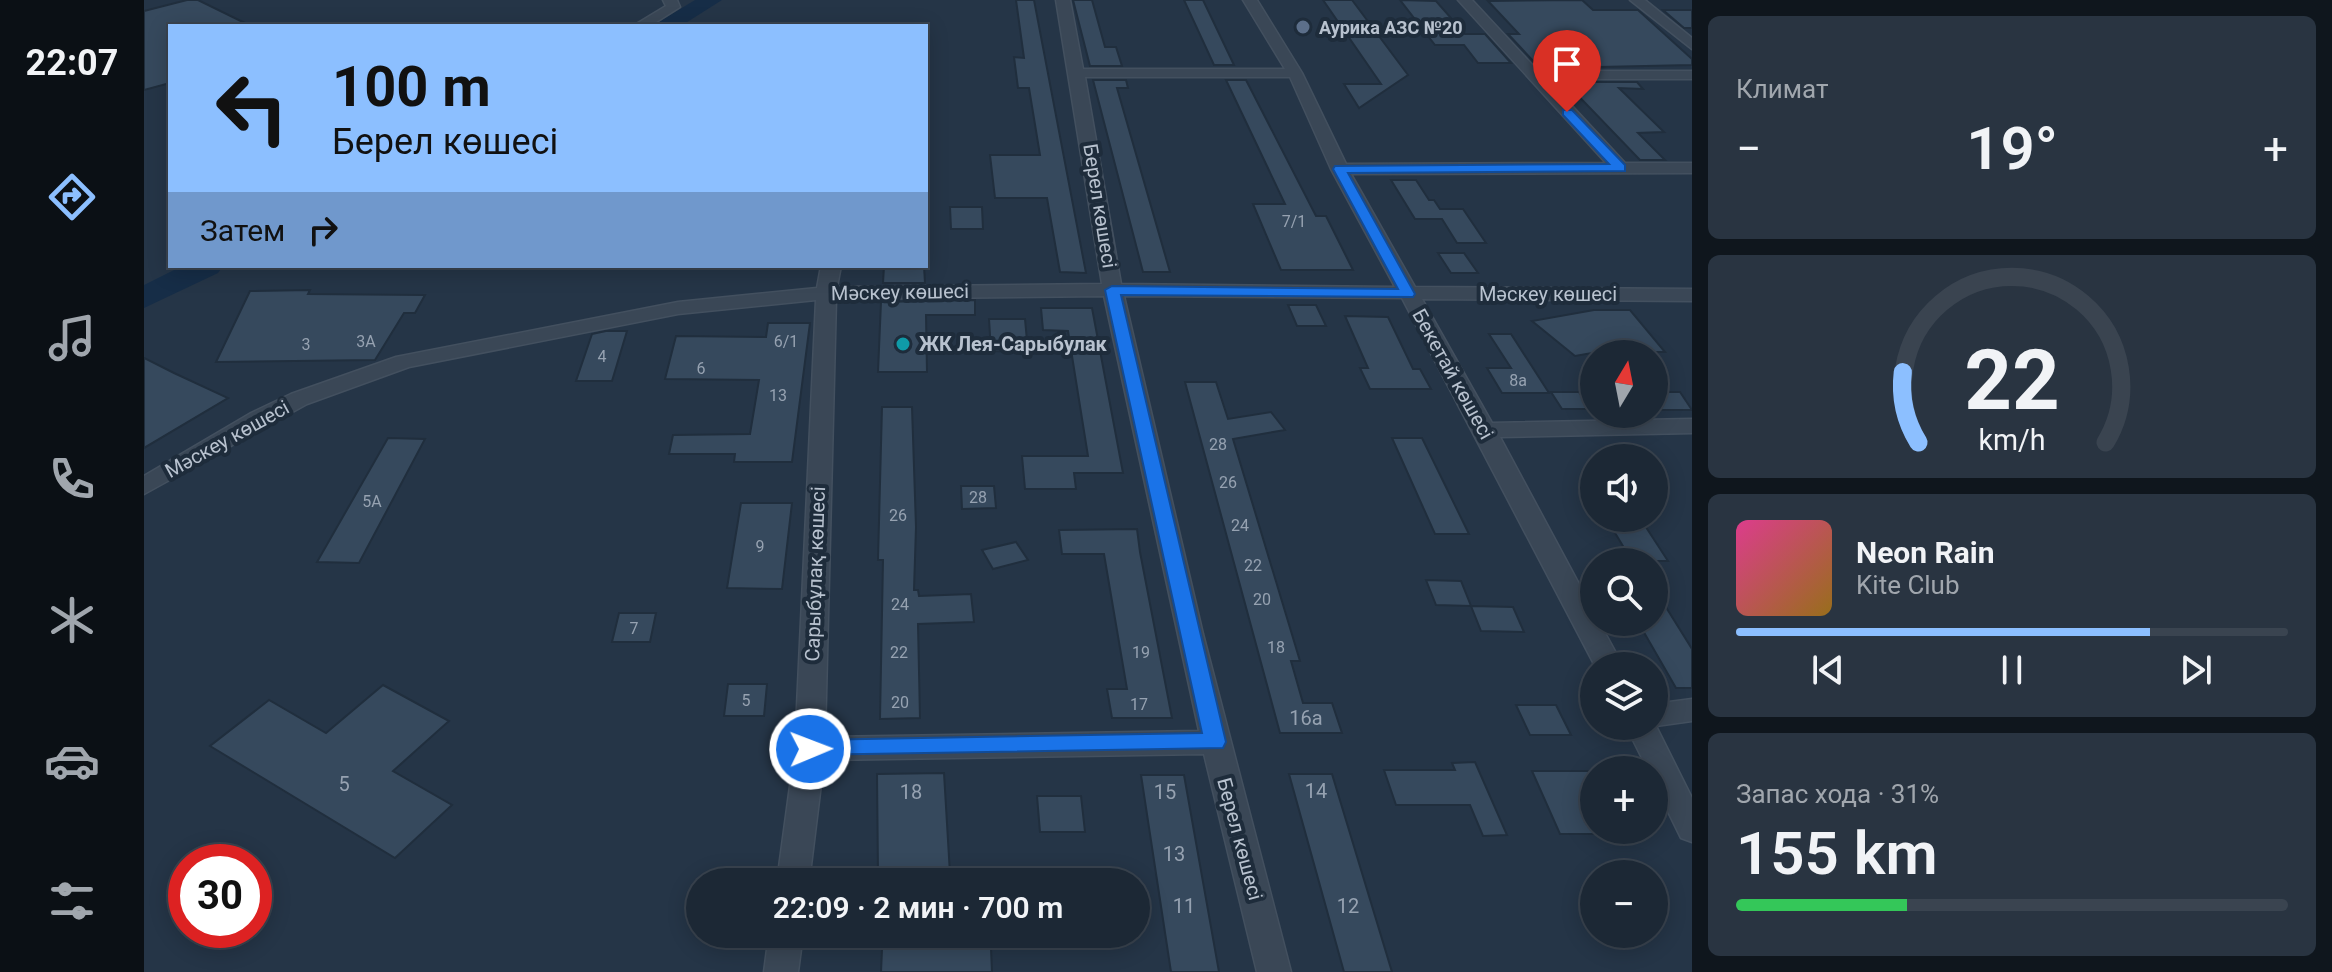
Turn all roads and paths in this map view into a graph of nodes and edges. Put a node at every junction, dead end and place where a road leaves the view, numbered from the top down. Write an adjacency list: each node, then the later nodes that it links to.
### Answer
1 (670, 0): 6 (street)
2 (1063, 0): 8 (street, Берел көшесі)
3 (1250, 0): 9 (street, Бекетай көшесі)
4 (1465, 0): 10 (street)
5 (1637, 0): 7 (street)
6 (643, 24)
7 (1692, 45)
8 (1079, 73): 9 (street); 16 (street, Берел көшесі)
9 (1295, 73): 14 (street, Бекетай көшесі)
10 (1532, 75): 11 (street); 12 (street)
11 (1692, 75)
12 (1620, 168): 13 (street); 14 (street)
13 (1692, 168)
14 (1340, 169): 18 (street, Бекетай көшесі)
15 (831, 268): 17 (street, Сарыбұлақ көшесі)
16 (1112, 290): 17 (street, Мәскеу көшесі); 18 (street, Мәскеу көшесі); 27 (street, Берел көшесі)
17 (826, 293): 22 (street, Мәскеу көшесі); 28 (street, Сарыбұлақ көшесі)
18 (1408, 294): 19 (street, Мәскеу көшесі); 21 (street, Бекетай көшесі)
19 (1692, 295)
20 (1692, 426): 21 (street)
21 (1485, 430): 23 (street, Бекетай көшесі)
22 (144, 486)
23 (1602, 652)
24 (1692, 710): 25 (street)
25 (1668, 713)
26 (1648, 740): 29 (street)
27 (1215, 742): 28 (street); 33 (street, Берел көшесі)
28 (810, 749): 30 (street, Сарыбұлақ көшесі)
29 (1692, 829)
30 (795, 868)
31 (784, 948): 32 (street)
32 (781, 972)
33 (1274, 972)

